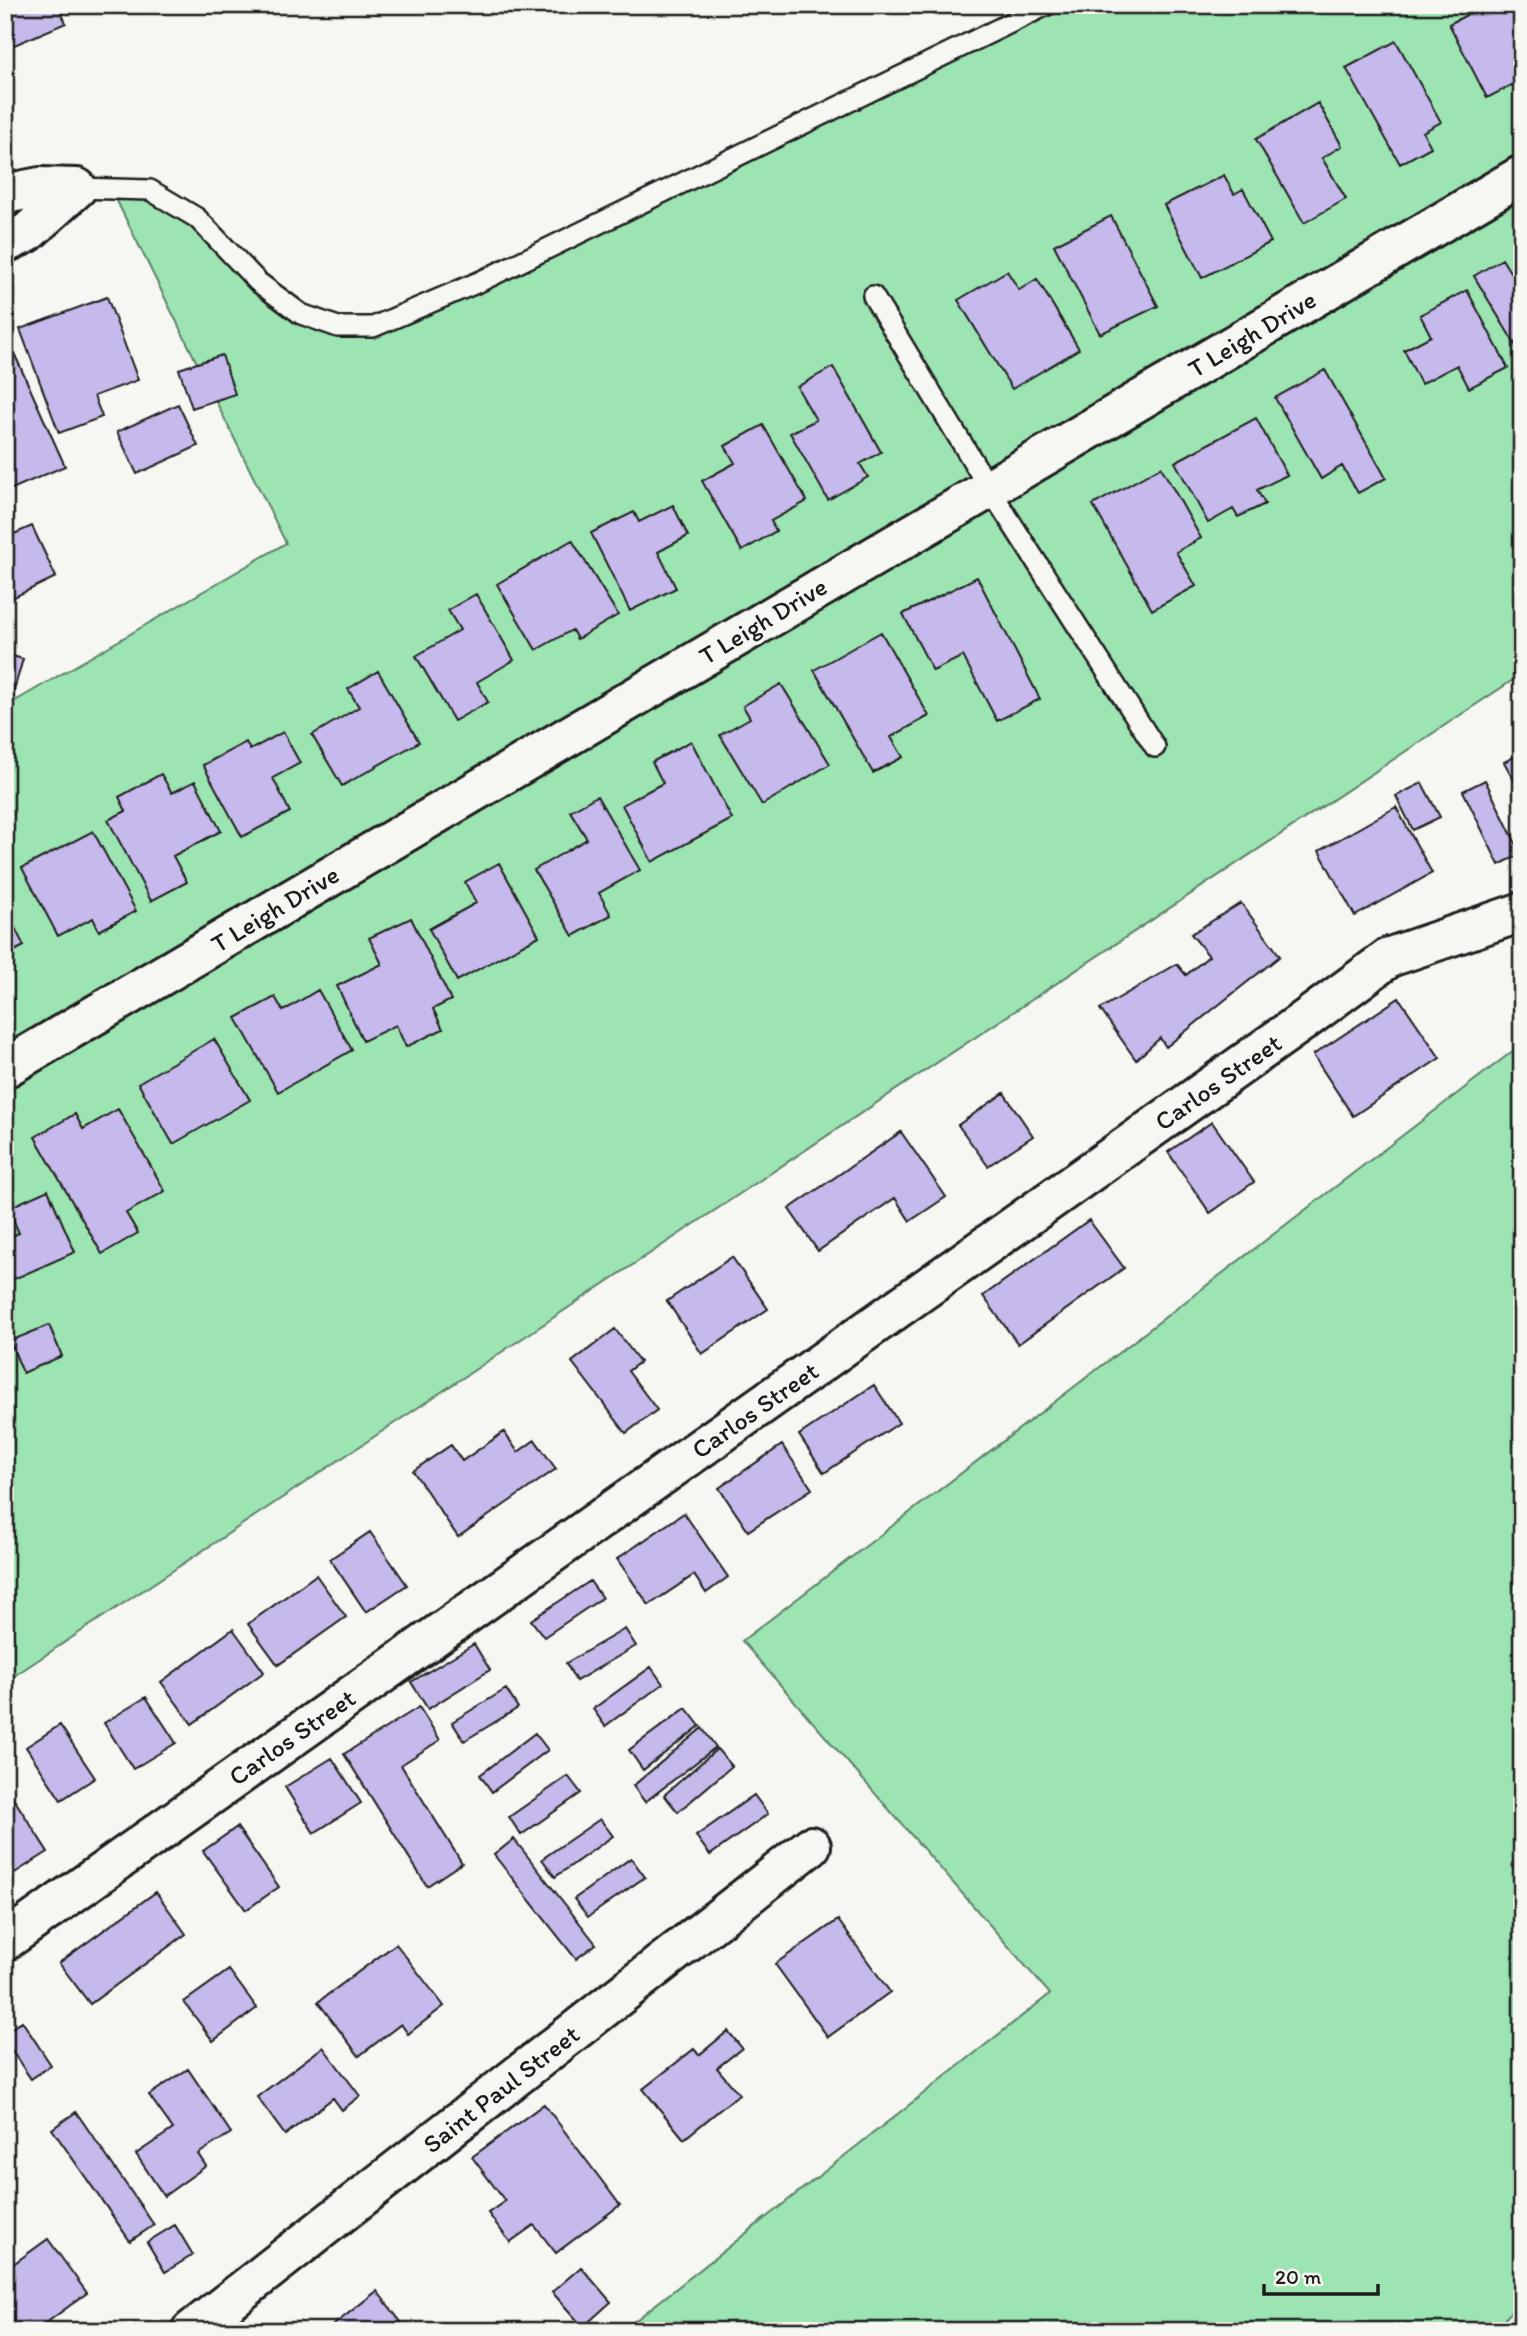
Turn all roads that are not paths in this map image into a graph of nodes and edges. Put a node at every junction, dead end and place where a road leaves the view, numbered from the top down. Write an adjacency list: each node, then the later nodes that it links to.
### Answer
1 (1046, 5): 3 (lane)
2 (1522, 175): 7 (street, T Leigh Drive)
3 (77, 188): 4 (street); 5 (street)
4 (5, 194)
5 (5, 243)
6 (873, 296): 7 (lane)
7 (989, 488): 8 (lane); 10 (street, T Leigh Drive)
8 (1155, 747)
9 (1522, 912): 12 (street, Carlos Street)
10 (5, 1068)
11 (811, 1846): 13 (street, Saint Paul Street)
12 (5, 1941)
13 (191, 2331)

